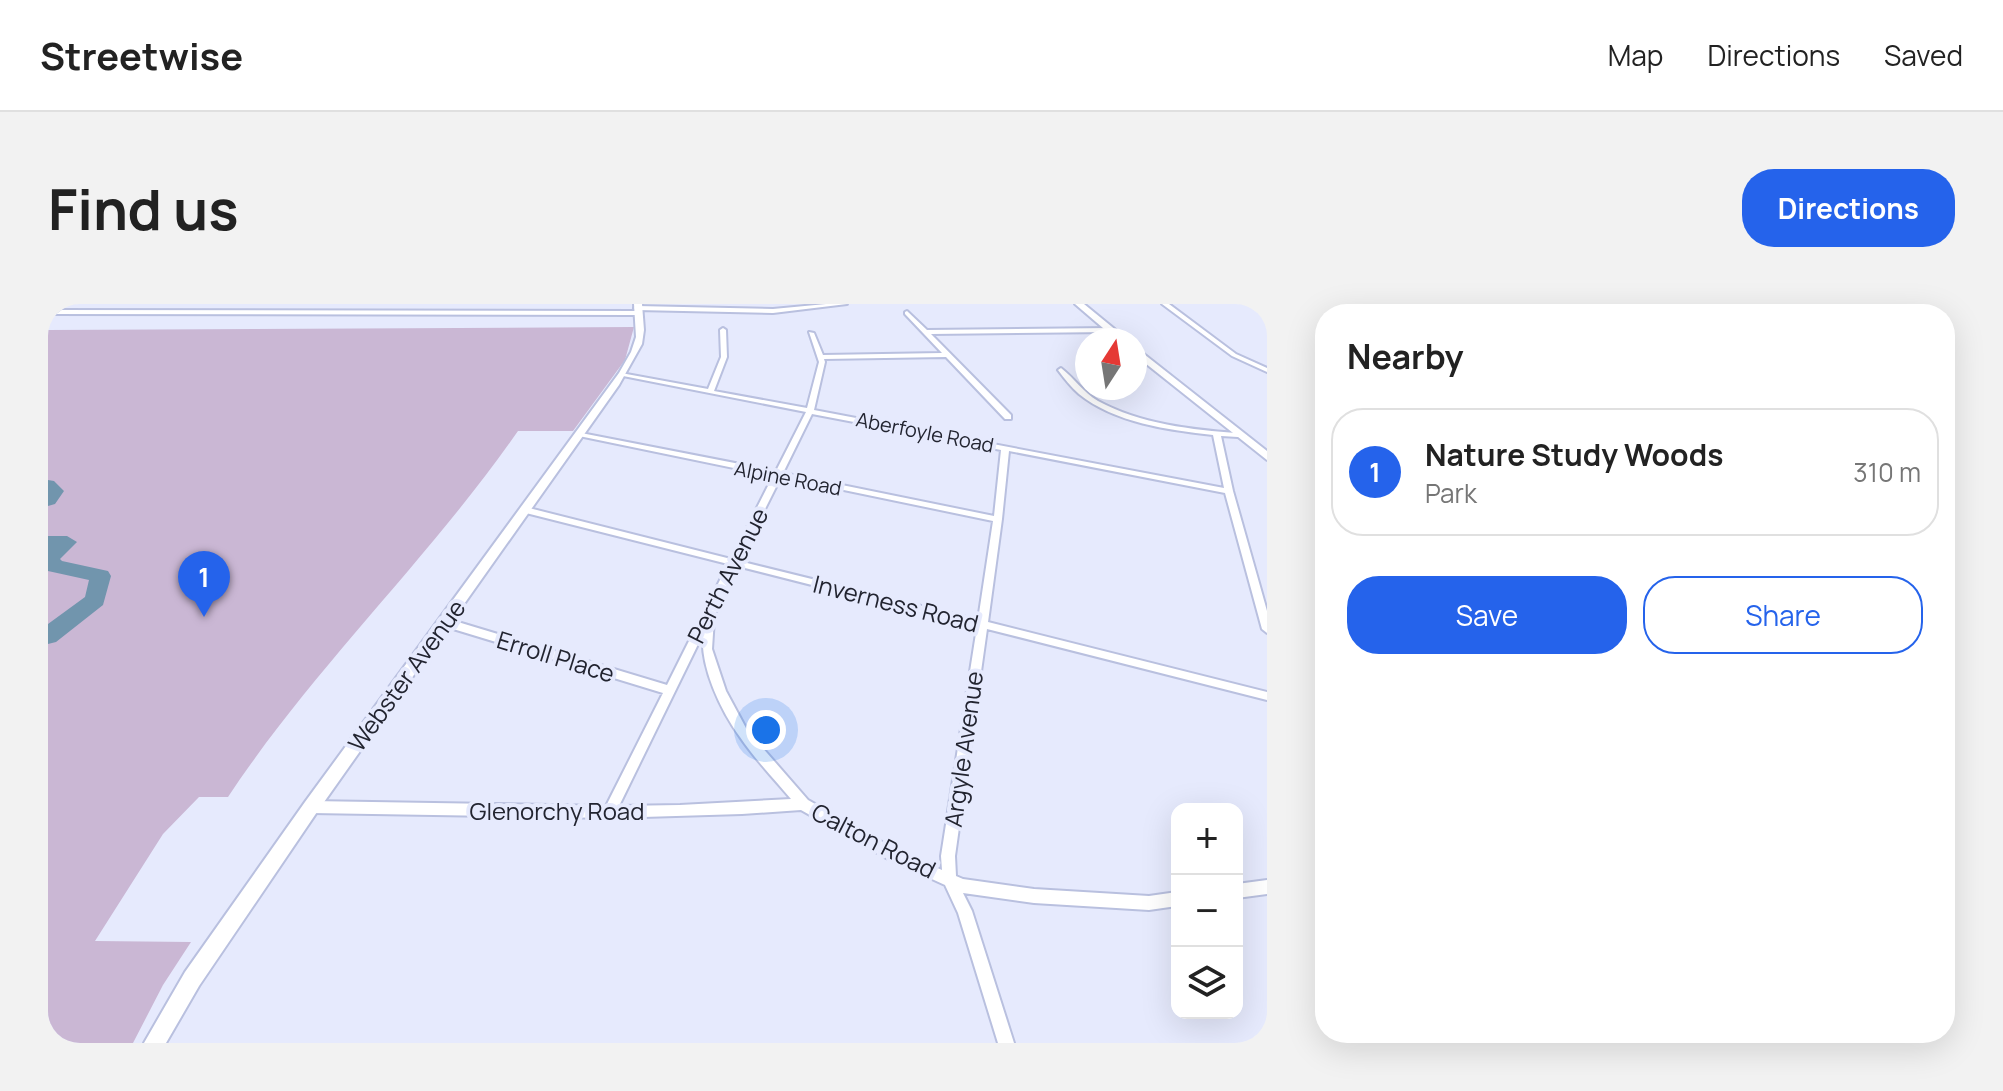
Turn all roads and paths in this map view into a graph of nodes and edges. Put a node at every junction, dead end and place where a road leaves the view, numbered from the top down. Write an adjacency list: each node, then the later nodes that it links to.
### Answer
1 (104, 304): 8 (street)
2 (367, 304): 9 (street)
3 (844, 304): 6 (street)
4 (1079, 304): 11 (main road)
5 (1165, 304): 20 (street)
6 (637, 308): 9 (street); 21 (street, Webster Avenue)
7 (48, 312): 8 (street)
8 (78, 313): 9 (street)
9 (361, 313)
10 (907, 313): 14 (street)
11 (1109, 328)
12 (723, 330): 22 (street)
13 (1075, 330): 14 (street)
14 (926, 332): 16 (street)
15 (811, 333): 17 (street)
16 (949, 355): 17 (street); 24 (street)
17 (821, 357): 23 (street, Perth Avenue)
18 (1147, 360): 27 (main road)
19 (1061, 370): 25 (street)
20 (1267, 370)
21 (621, 375): 22 (street, Aberfoyle Road); 26 (street, Webster Avenue)
22 (710, 392): 23 (street, Aberfoyle Road)
23 (810, 411): 28 (street, Aberfoyle Road); 30 (street, Perth Avenue)
24 (1008, 417)
25 (1216, 432): 27 (street); 31 (street)
26 (579, 434): 30 (street, Alpine Road); 32 (street, Webster Avenue)
27 (1238, 435): 29 (main road)
28 (1005, 447): 31 (street, Aberfoyle Road); 33 (street, Argyle Avenue)
29 (1267, 457)
30 (778, 476): 33 (street, Alpine Road); 34 (street, Perth Avenue)
31 (1229, 491): 35 (street)
32 (525, 510): 34 (street, Inverness Road); 38 (street, Webster Avenue)
33 (998, 519): 39 (street, Argyle Avenue)
34 (734, 563): 37 (street, Perth Avenue); 39 (street, Inverness Road)
35 (1253, 570): 36 (street); 40 (street)
36 (1267, 583)
37 (715, 600): 41 (street, Perth Avenue); 43 (street, Calton Road)
38 (444, 622): 41 (street, Erroll Place); 44 (street, Webster Avenue)
39 (982, 624): 42 (street, Inverness Road); 46 (street, Argyle Avenue)
40 (1267, 629)
41 (668, 690): 45 (street, Perth Avenue)
42 (1267, 696)
43 (803, 804): 45 (street, Glenorchy Road); 46 (street, Calton Road)
44 (311, 807): 45 (street, Glenorchy Road); 50 (street, Webster Avenue)
45 (610, 812)
46 (949, 879): 49 (street, Calton Road); 51 (street, Argyle Avenue)
47 (1267, 887): 48 (street)
48 (1243, 890)
49 (1171, 900)
50 (154, 1043)
51 (1006, 1043)

